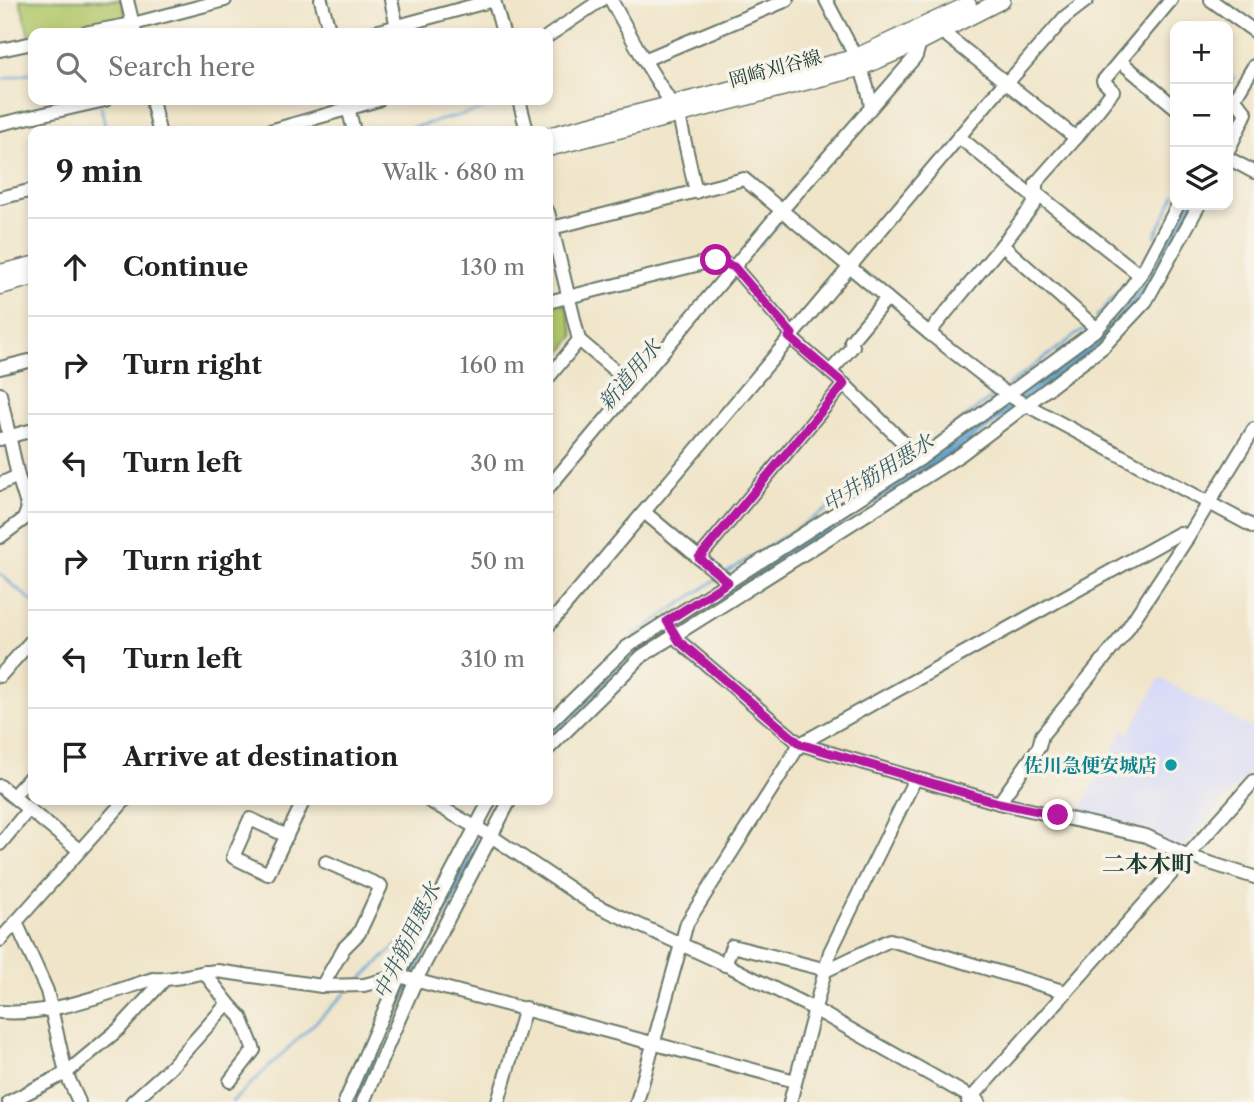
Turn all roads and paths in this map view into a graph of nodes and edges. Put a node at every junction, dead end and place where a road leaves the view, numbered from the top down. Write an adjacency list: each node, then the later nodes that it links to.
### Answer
1 (127, 0): 16 (street)
2 (225, 0): 16 (street)
3 (321, 0): 17 (street)
4 (391, 0): 15 (street)
5 (494, 0): 15 (street); 19 (street)
6 (600, 0): 22 (street)
7 (611, 0): 26 (street)
8 (787, 0): 26 (street)
9 (826, 0): 28 (street)
10 (1002, 0): 20 (main road, 岡崎刈谷線)
11 (1087, 0): 30 (street)
12 (1171, 0): 27 (street)
13 (1211, 0): 21 (street)
14 (973, 2): 28 (main road, 岡崎刈谷線)
15 (397, 27): 18 (street)
16 (134, 28)
17 (329, 28)
18 (393, 28)
19 (502, 28)
20 (941, 30): 23 (main road, 岡崎刈谷線); 30 (street)
21 (1254, 32)
22 (553, 33)
23 (920, 42): 28 (main road, 岡崎刈谷線); 39 (street)
24 (28, 44): 25 (street)
25 (0, 50)
26 (643, 60): 40 (street)
27 (1120, 61): 32 (street); 48 (street)
28 (856, 63): 39 (street); 40 (main road, 岡崎刈谷線)
29 (1254, 65): 31 (street)
30 (1005, 82): 47 (street); 48 (street)
31 (1233, 101)
32 (1170, 103)
33 (83, 105): 41 (street)
34 (153, 105): 42 (street)
35 (344, 105): 43 (street)
36 (347, 105): 44 (street)
37 (520, 105): 45 (street)
38 (1233, 105): 49 (street)
39 (871, 107): 59 (street)
40 (675, 110): 46 (main road, 岡崎刈谷線); 50 (main road, 岡崎刈谷線); 54 (street)
41 (0, 124)
42 (158, 126)
43 (284, 126)
44 (353, 126)
45 (526, 126)
46 (553, 135)
47 (959, 137): 55 (street); 65 (street)
48 (1076, 138): 55 (street)
49 (1233, 141)
50 (553, 147)
51 (1233, 161): 52 (street)
52 (1254, 173)
53 (28, 191): 56 (street)
54 (696, 192): 59 (street); 60 (street)
55 (1033, 194): 62 (street); 66 (street)
56 (0, 198)
57 (1175, 210): 66 (street)
58 (1196, 210): 69 (street)
59 (780, 211): 64 (street); 65 (street)
60 (553, 228)
61 (553, 240): 71 (street)
62 (1002, 245): 74 (street); 75 (street)
63 (28, 266): 67 (main road)
64 (734, 267): 71 (street); 76 (street); 83 (street)
65 (850, 267): 72 (street); 76 (street)
66 (1142, 272): 69 (street); 74 (street)
67 (0, 273)
68 (28, 278): 70 (main road)
69 (1160, 278): 86 (street)
70 (0, 286)
71 (569, 296): 73 (street); 77 (street)
72 (887, 298): 75 (street); 81 (street)
73 (553, 301)
74 (1097, 329): 85 (street)
75 (929, 333): 85 (street)
76 (791, 335): 81 (street); 96 (street)
77 (579, 340): 80 (street); 83 (street)
78 (28, 361): 79 (street)
79 (0, 368)
80 (553, 372)
81 (830, 372): 82 (street)
82 (844, 384): 90 (street); 101 (street)
83 (634, 386): 92 (street)
84 (0, 394): 89 (street)
85 (1007, 395): 86 (street); 90 (street)
86 (1025, 406): 94 (street); 105 (street)
87 (1254, 429): 94 (street)
88 (28, 431): 89 (street)
89 (5, 438): 91 (street)
90 (920, 459): 102 (street)
91 (19, 476): 93 (street); 95 (street)
92 (553, 482)
93 (0, 484)
94 (1209, 502): 98 (street); 100 (street)
95 (28, 508)
96 (644, 512): 101 (street); 103 (street)
97 (28, 523): 99 (street)
98 (1254, 527)
99 (0, 537)
100 (1188, 537): 110 (street); 116 (street)
101 (699, 558): 102 (street)
102 (728, 582): 104 (street)
103 (553, 620)
104 (667, 621): 105 (street); 108 (street)
105 (676, 635): 109 (street); 110 (street)
106 (28, 645): 107 (street)
107 (0, 676)
108 (553, 719)
109 (553, 744)
110 (800, 744): 111 (street); 132 (street)
111 (915, 779): 116 (street); 134 (street)
112 (28, 780): 115 (street)
113 (1254, 781): 127 (street)
114 (0, 786): 115 (street)
115 (13, 796): 122 (street)
116 (999, 803): 127 (street)
117 (120, 805): 126 (street)
118 (302, 805): 124 (street)
119 (437, 805): 123 (street)
120 (489, 805): 123 (street)
121 (506, 805): 123 (street)
122 (29, 809): 125 (street); 126 (street)
123 (484, 832): 132 (street); 136 (street); 138 (street)
124 (287, 835): 124 (street)
125 (0, 844)
126 (79, 850): 130 (street)
127 (1188, 856): 129 (street); 140 (street)
128 (326, 862): 139 (street)
129 (1254, 877)
130 (16, 922): 131 (street); 142 (street)
131 (0, 940)
132 (680, 943): 133 (street); 146 (street)
133 (725, 965): 134 (street); 144 (street)
134 (827, 970): 140 (street); 144 (street)
135 (204, 972): 137 (street); 139 (street); 141 (street)
136 (399, 976): 138 (street); 139 (street); 154 (street)
137 (164, 980): 142 (street); 147 (street)
138 (416, 980): 143 (street); 155 (street)
139 (322, 986)
140 (1066, 992): 150 (street)
141 (227, 1002): 148 (street); 153 (street)
142 (51, 1008): 145 (street); 147 (street)
143 (525, 1009): 146 (street); 156 (street)
144 (816, 1010): 149 (street); 150 (street)
145 (0, 1012)
146 (653, 1043): 149 (street); 157 (street)
147 (66, 1073): 151 (street); 152 (street)
148 (230, 1081)
149 (795, 1081): 158 (street)
150 (973, 1101)
151 (9, 1102)
152 (79, 1102)
153 (132, 1102)
154 (345, 1102)
155 (363, 1102)
156 (498, 1102)
157 (637, 1102)
158 (790, 1102)

